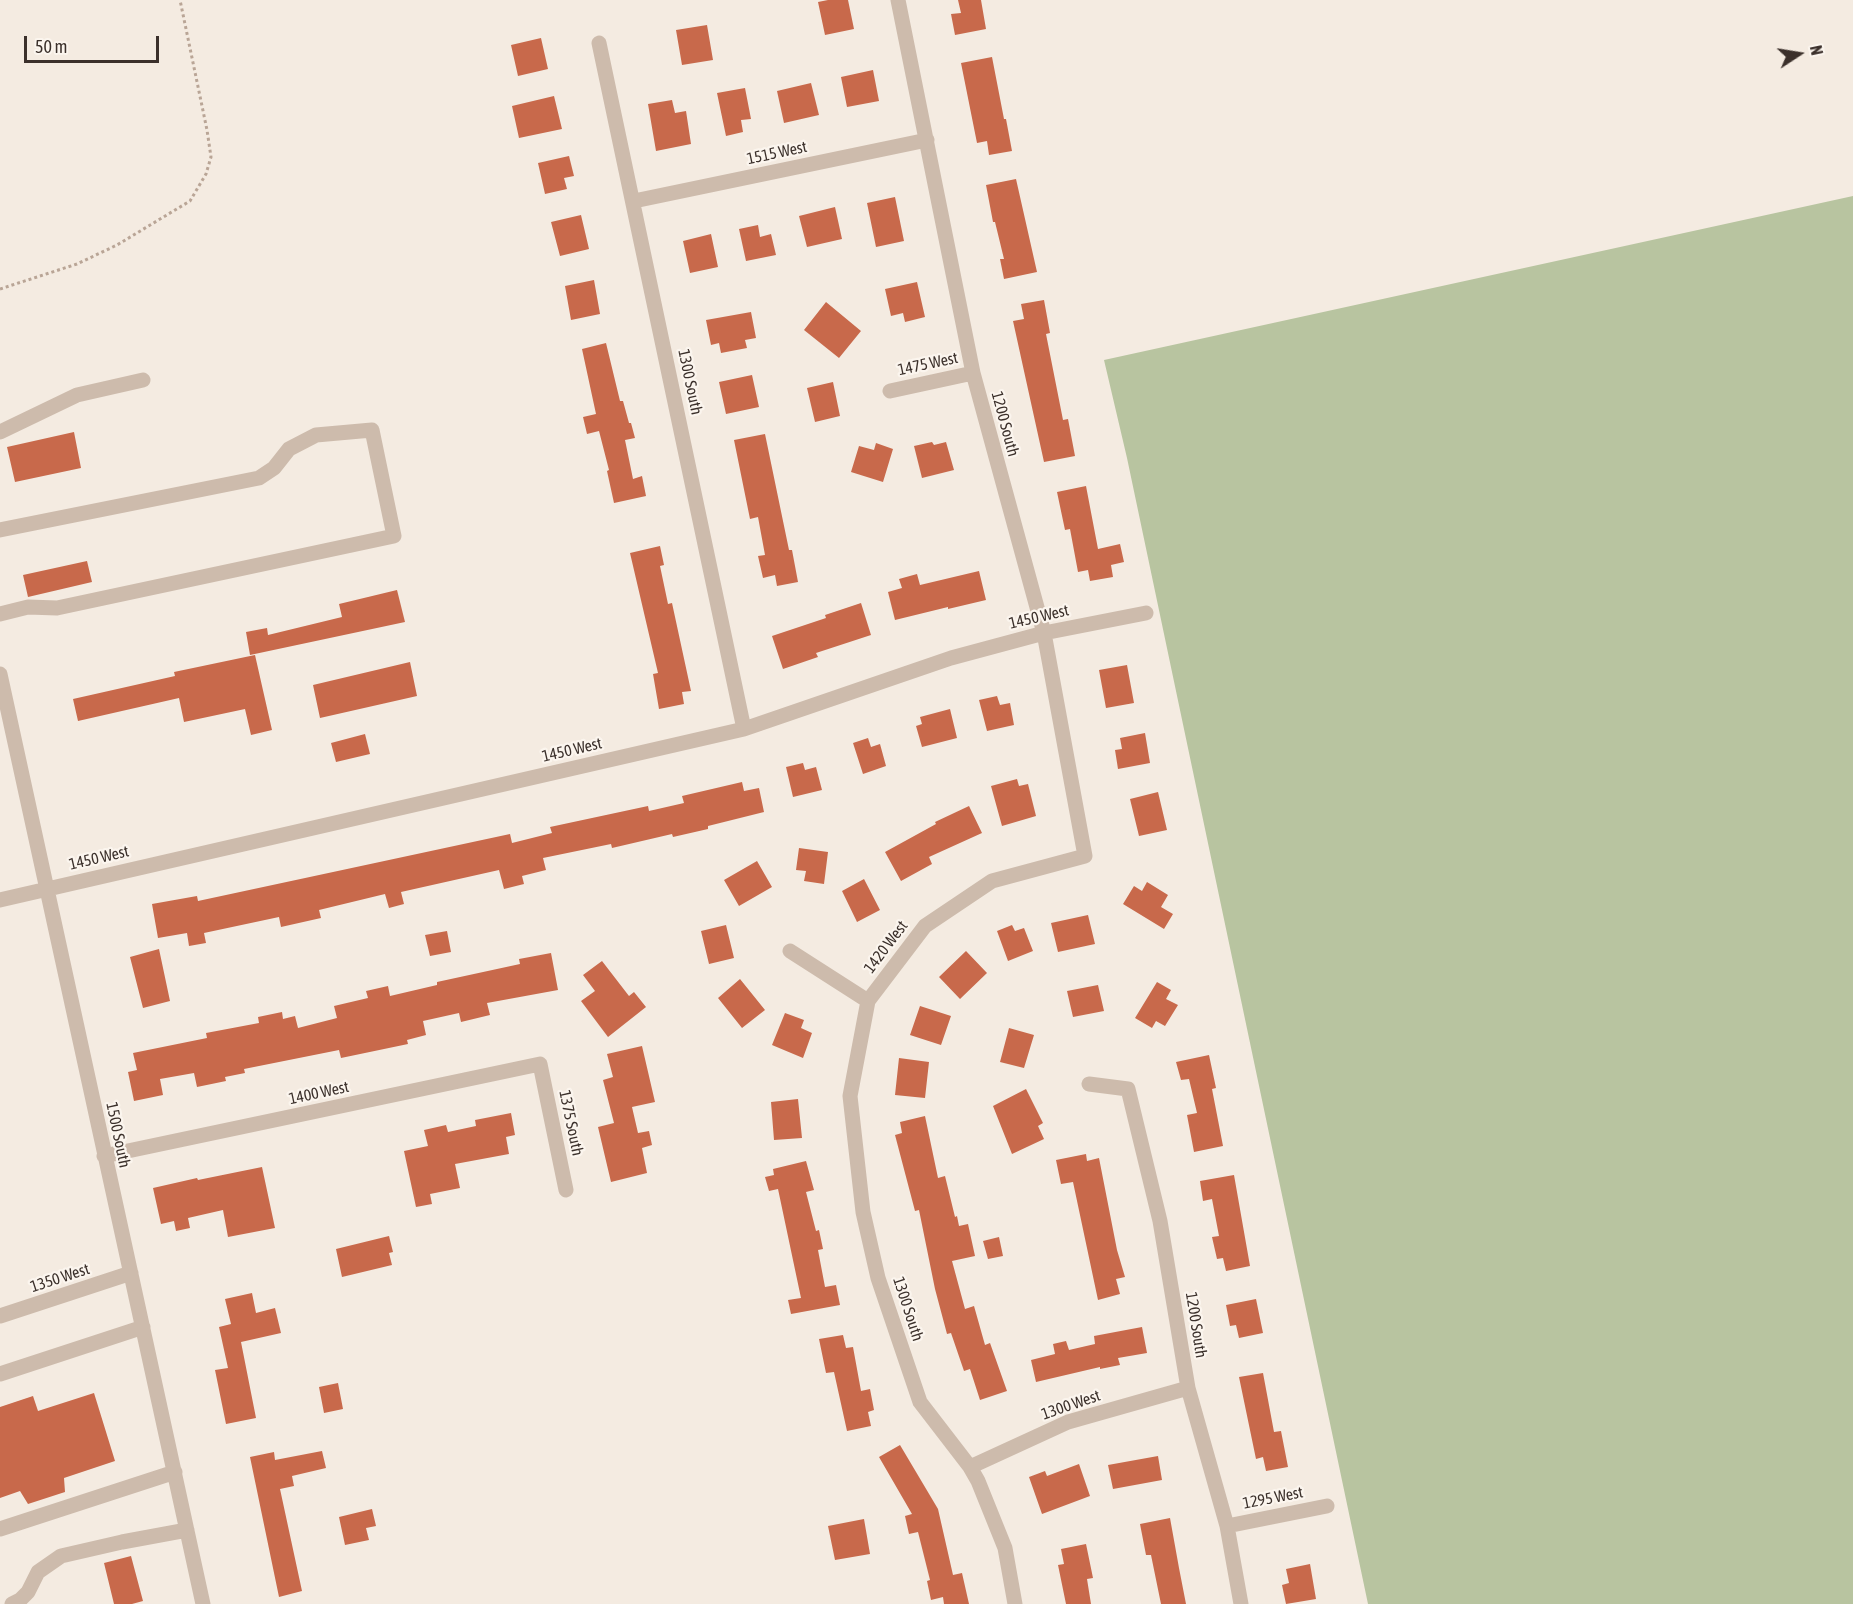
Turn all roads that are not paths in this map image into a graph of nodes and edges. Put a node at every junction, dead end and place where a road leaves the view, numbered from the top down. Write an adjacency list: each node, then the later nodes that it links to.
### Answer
1 (898, 0): 3 (street, 1200 South)
2 (599, 43): 4 (street, 1300 South)
3 (927, 140): 4 (street, 1515 West); 5 (street, 1200 South)
4 (634, 201): 14 (street, 1300 South)
5 (973, 373): 7 (street, 1475 West); 12 (street, 1200 South)
6 (143, 380): 8 (street)
7 (890, 391)
8 (0, 432)
9 (0, 530): 11 (street)
10 (1146, 613): 12 (street, 1450 West)
11 (0, 614)
12 (1044, 633): 14 (street, 1450 West); 15 (street, 1200 South)
13 (1, 681): 16 (street, 1500 South)
14 (744, 729): 16 (street, 1450 West)
15 (1085, 856): 19 (street, 1420 West)
16 (47, 888): 17 (street, 1450 West); 22 (street, 1500 South)
17 (0, 900)
18 (790, 951): 19 (street, 1420 West)
19 (868, 1001): 29 (street, 1300 South)
20 (540, 1064): 22 (street, 1400 West); 23 (street, 1375 South)
21 (1089, 1084): 28 (street, 1200 South)
22 (104, 1156): 24 (street, 1500 South)
23 (566, 1190)
24 (131, 1274): 25 (street, 1350 West); 26 (street, 1500 South)
25 (0, 1316)
26 (143, 1327): 27 (street); 30 (street, 1500 South)
27 (0, 1374)
28 (1188, 1388): 29 (street, 1300 West); 32 (street, 1200 South)
29 (970, 1467): 37 (street, 1300 South)
30 (175, 1472): 33 (street); 34 (street, 1500 South)
31 (1327, 1506): 32 (street, 1295 West)
32 (1227, 1526): 38 (street, 1200 South)
33 (0, 1529)
34 (187, 1530): 35 (street); 36 (street, 1500 South)
35 (12, 1604)
36 (203, 1604)
37 (1015, 1604)
38 (1241, 1604)

